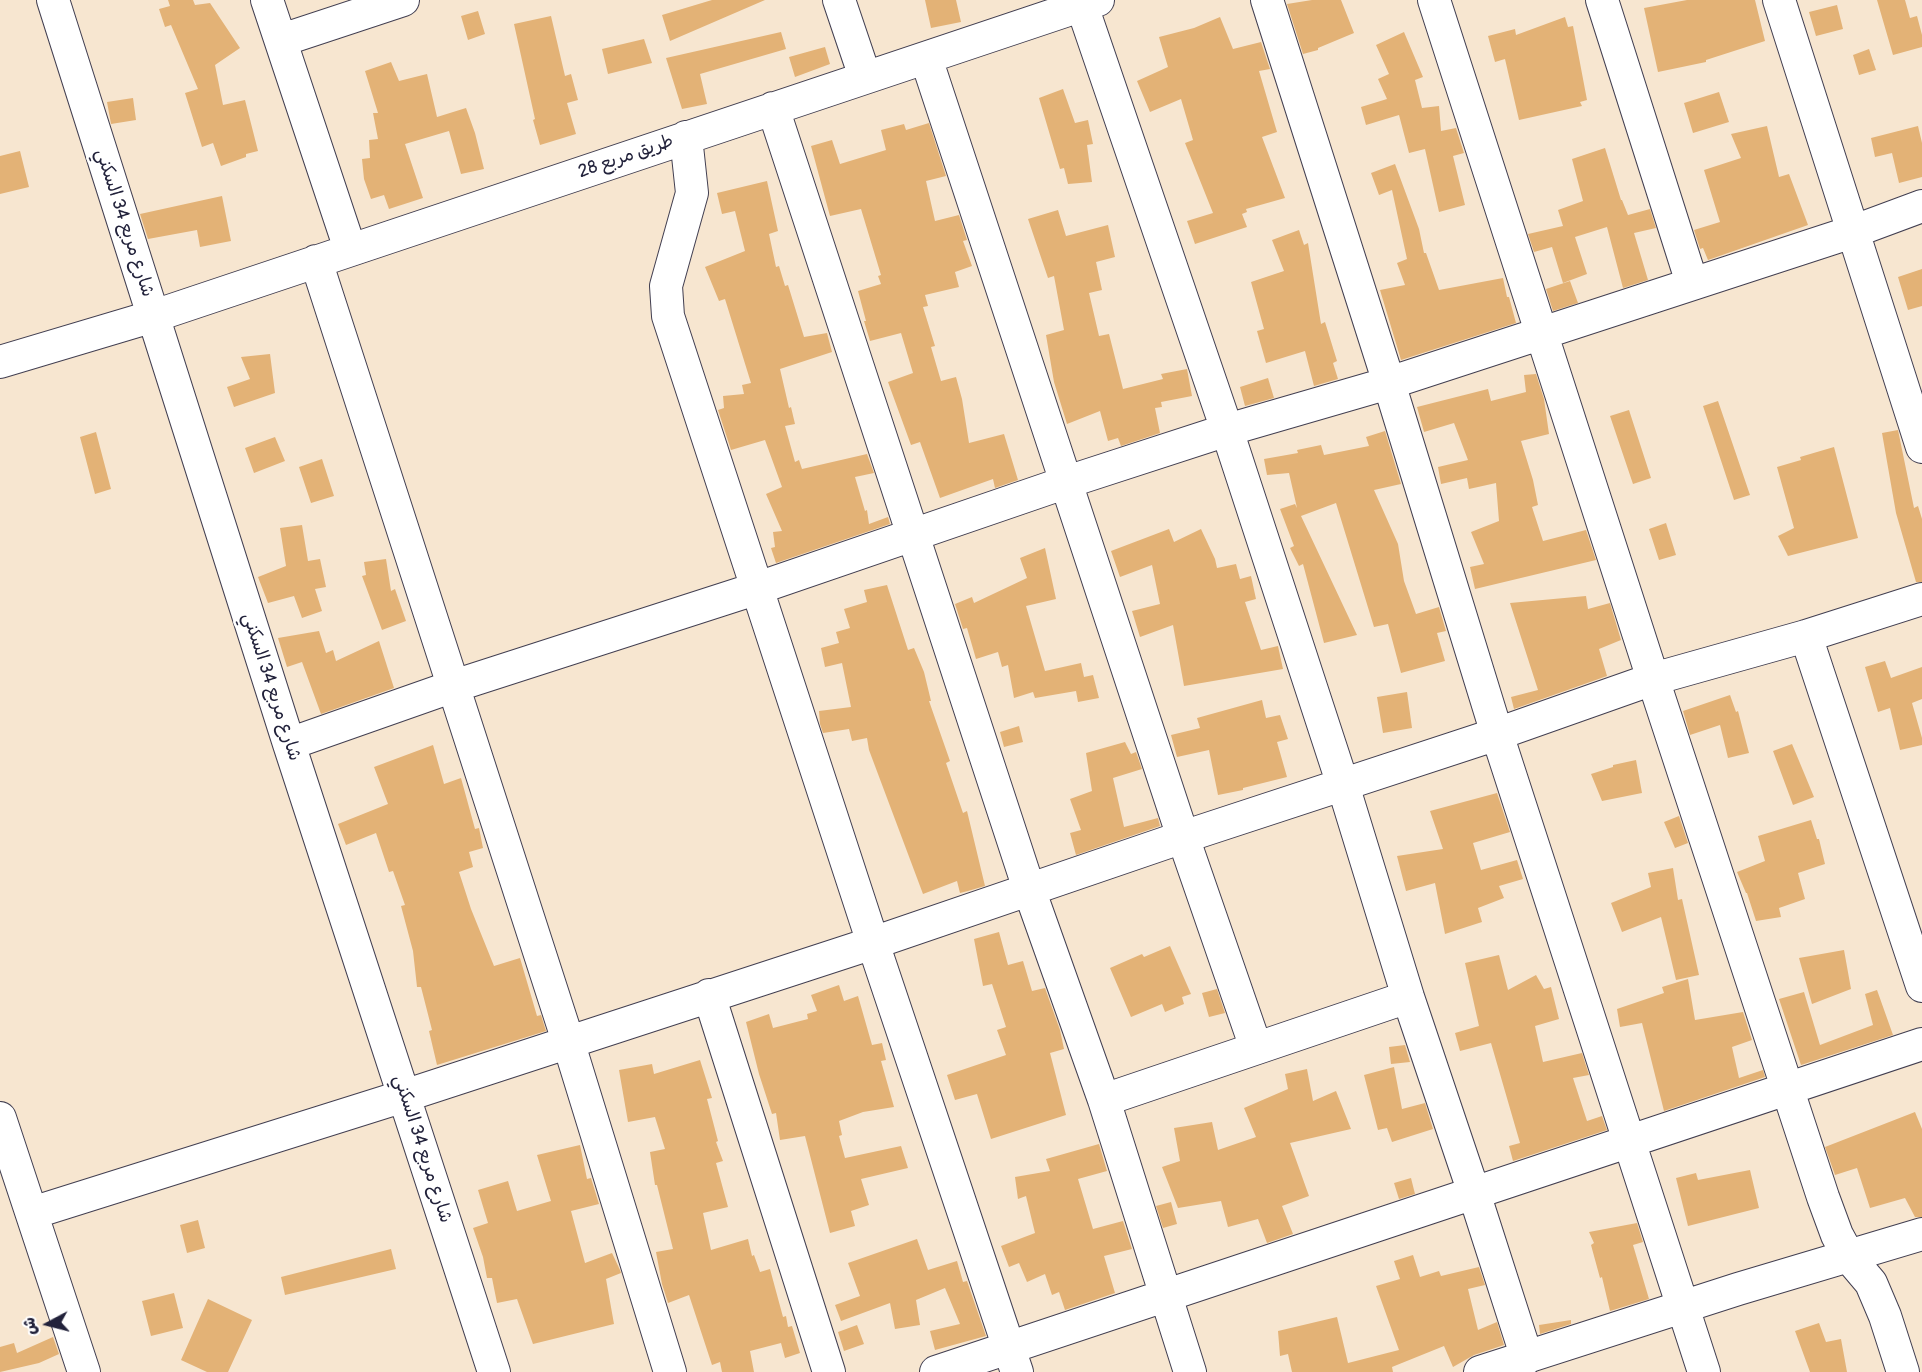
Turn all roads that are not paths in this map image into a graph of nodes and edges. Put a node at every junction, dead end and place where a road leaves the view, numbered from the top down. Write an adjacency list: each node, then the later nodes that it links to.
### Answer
1 (53, 0): 20 (street, شارع مربع 34 السكني)
2 (267, 0): 10 (street)
3 (403, 0): 10 (street)
4 (839, 0): 12 (street)
5 (1267, 0): 23 (street)
6 (1434, 0): 21 (street)
7 (1602, 0): 19 (street)
8 (1779, 0): 16 (street)
9 (1086, 2): 11 (street, طريق مربع 28); 24 (street)
10 (282, 40): 17 (street)
11 (926, 58): 12 (street, طريق مربع 28); 26 (street)
12 (865, 77): 13 (street, طريق مربع 28)
13 (773, 108): 14 (street, طريق مربع 28); 27 (street)
14 (686, 137): 17 (street, طريق مربع 28); 28 (street)
15 (1922, 206): 16 (street)
16 (1852, 232): 19 (street); 25 (street)
17 (350, 249): 18 (street, طريق مربع 28)
18 (316, 261): 20 (street, طريق مربع 28); 32 (street)
19 (1692, 283): 21 (street)
20 (154, 316): 22 (street, طريق مربع 28); 34 (street, شارع مربع 34 السكني)
21 (1542, 331): 23 (street); 31 (street)
22 (0, 362)
23 (1389, 382): 24 (street); 33 (street)
24 (1227, 430): 26 (street); 35 (street)
25 (1922, 447)
26 (1067, 482): 27 (street); 36 (street)
27 (914, 534): 28 (street); 37 (street)
28 (758, 588): 32 (street); 38 (street)
29 (1922, 599): 30 (street)
30 (1806, 636): 31 (street); 39 (street)
31 (1653, 679): 33 (street); 45 (street)
32 (454, 686): 34 (street); 42 (street)
33 (1497, 734): 35 (street); 49 (street)
34 (289, 744): 46 (street, شارع مربع 34 السكني)
35 (1343, 785): 36 (street); 41 (street)
36 (1184, 837): 37 (street); 44 (street)
37 (1029, 889): 38 (street); 47 (street)
38 (873, 943): 40 (street); 58 (street)
39 (1922, 986)
40 (709, 995): 42 (street); 63 (street)
41 (1408, 997): 44 (street); 51 (street)
42 (568, 1041): 46 (street); 62 (street)
43 (1922, 1044): 45 (street)
44 (1256, 1048): 47 (street)
45 (1787, 1089): 49 (street); 54 (street)
46 (404, 1096): 52 (street); 61 (street, شارع مربع 34 السكني)
47 (1104, 1100): 55 (street)
48 (0, 1118): 50 (street)
49 (1630, 1142): 51 (street); 56 (street)
50 (6, 1160): 52 (street)
51 (1474, 1193): 55 (street); 57 (street)
52 (32, 1213): 60 (street)
53 (1922, 1234): 54 (street)
54 (1848, 1257): 56 (street); 67 (street)
55 (1166, 1294): 58 (street); 65 (street)
56 (1684, 1306): 57 (street); 66 (street)
57 (1527, 1358): 59 (street)
58 (1013, 1360): 64 (street)
59 (1489, 1371)
60 (84, 1372)
61 (494, 1372)
62 (670, 1372)
63 (829, 1372)
64 (936, 1372)
65 (1190, 1372)
66 (1704, 1372)
67 (1903, 1372)

